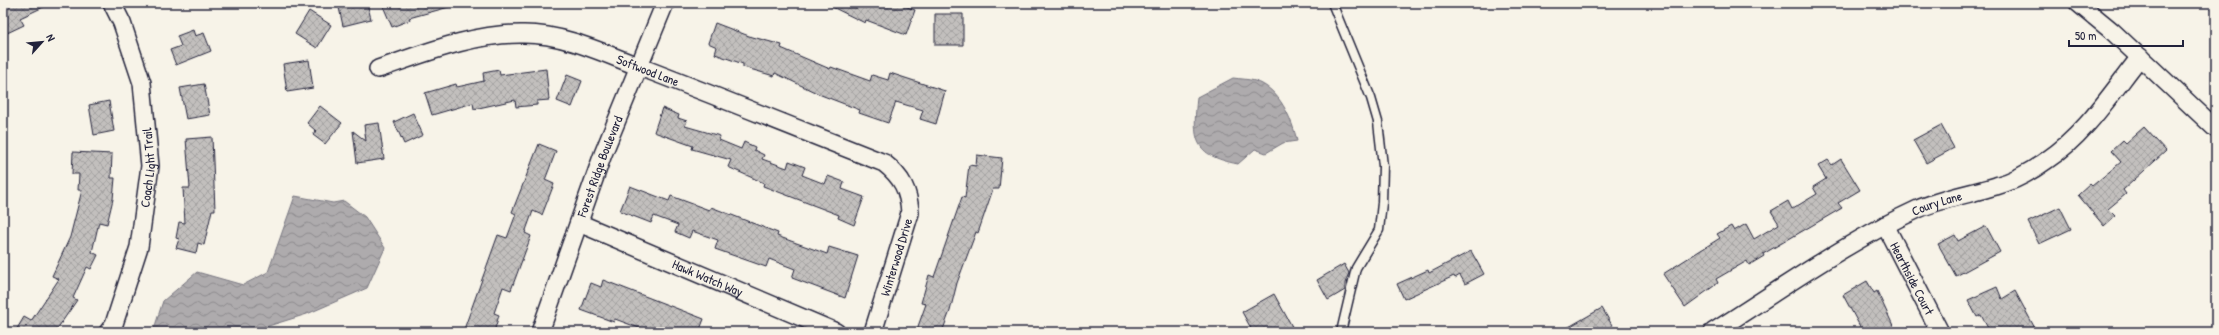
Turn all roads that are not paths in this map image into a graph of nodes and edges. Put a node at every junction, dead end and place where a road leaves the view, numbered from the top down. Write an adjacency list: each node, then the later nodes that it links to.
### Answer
1 (112, 3): 12 (street, Coach Light Trail)
2 (665, 3): 6 (street, Forest Ridge Boulevard)
3 (1332, 3): 16 (lane)
4 (2078, 3): 5 (street)
5 (2140, 57): 8 (street); 11 (street, Coury Lane)
6 (638, 66): 7 (street, Softwood Lane); 9 (street, Softwood Lane); 10 (street, Forest Ridge Boulevard)
7 (378, 69)
8 (2216, 129)
9 (903, 182): 15 (street, Winterwood Drive)
10 (579, 223): 13 (street, Forest Ridge Boulevard); 14 (street, Hawk Watch Way)
11 (1884, 225): 17 (street, Coury Lane); 18 (street, Hearthside Court)
12 (108, 332)
13 (540, 332)
14 (836, 332)
15 (872, 332)
16 (1341, 332)
17 (1713, 332)
18 (1940, 332)

